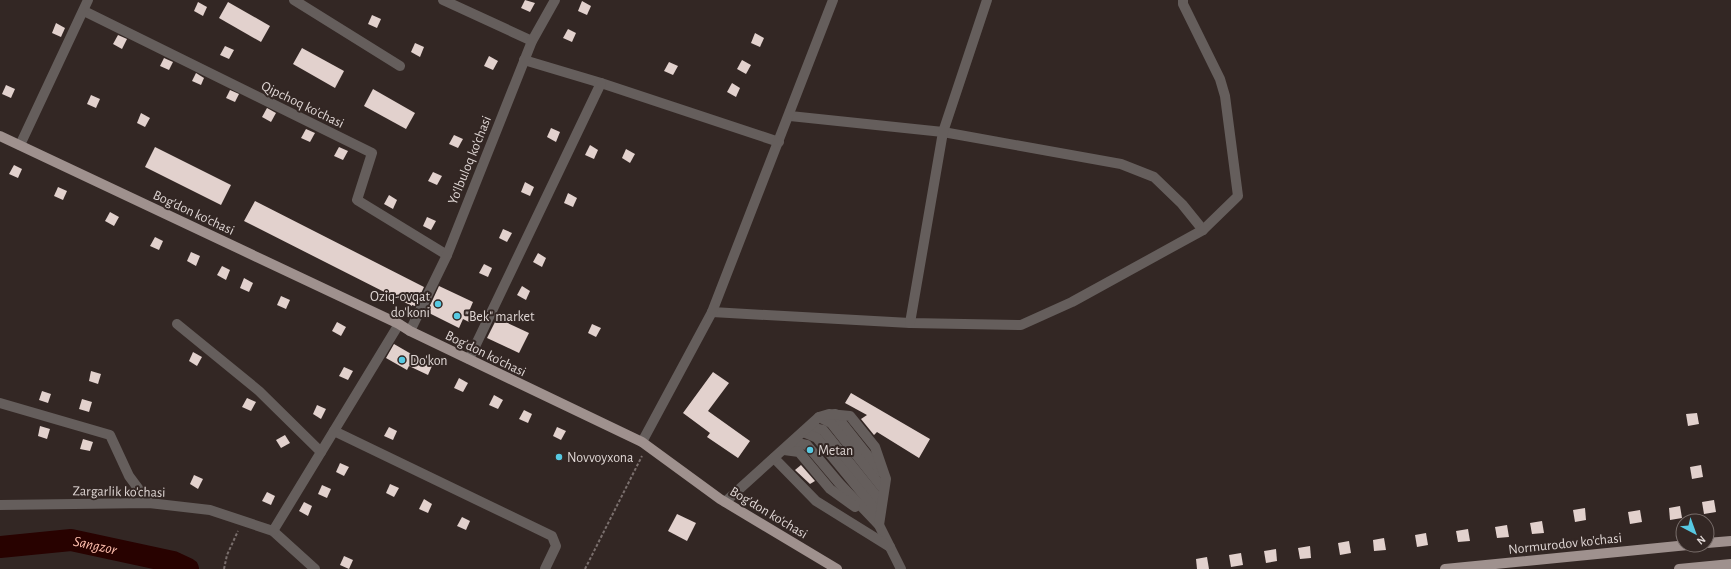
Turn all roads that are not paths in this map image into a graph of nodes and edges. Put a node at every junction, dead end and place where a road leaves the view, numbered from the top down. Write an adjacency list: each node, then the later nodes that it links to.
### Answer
1 (88, 0): 8 (street)
2 (294, 0): 11 (street)
3 (442, 0): 9 (street)
4 (555, 0): 9 (street, Yo'lbuloq ko'chasi)
5 (833, 0): 13 (street)
6 (987, 0): 14 (street)
7 (1183, 0): 18 (street)
8 (84, 11): 17 (street); 19 (street, Qipchoq ko'chasi)
9 (532, 41): 10 (street, Yo'lbuloq ko'chasi)
10 (524, 60): 12 (street); 19 (street, Yo'lbuloq ko'chasi)
11 (400, 66)
12 (601, 83): 16 (street); 25 (street)
13 (790, 116): 14 (street); 16 (street)
14 (943, 132): 18 (street); 21 (street)
15 (0, 136): 17 (main road, Bog'don ko'chasi)
16 (779, 142): 20 (street)
17 (20, 145): 23 (main road, Bog'don ko'chasi)
18 (1203, 230): 21 (street)
19 (447, 255): 24 (street, Yo'lbuloq ko'chasi)
20 (712, 312): 21 (street); 31 (street)
21 (910, 323)
22 (177, 324): 33 (street)
23 (399, 324): 24 (main road, Bog'don ko'chasi); 29 (street)
24 (410, 332): 25 (main road, Bog'don ko'chasi)
25 (469, 359): 31 (main road, Bog'don ko'chasi)
26 (0, 403): 37 (street)
27 (818, 417): 28 (street); 35 (street); 35 (street)
28 (806, 429): 30 (street); 38 (street); 40 (street)
29 (334, 431): 33 (street); 48 (street)
30 (792, 442): 32 (street); 40 (street)
31 (644, 444): 36 (main road, Bog'don ko'chasi)
32 (784, 450): 34 (street); 40 (street)
33 (321, 452): 41 (street)
34 (774, 458): 36 (street); 45 (street)
35 (884, 490): 38 (street)
36 (725, 502): 49 (main road, Bog'don ko'chasi)
37 (149, 503): 39 (street, Zargarlik ko'chasi); 41 (street, Zargarlik ko'chasi)
38 (882, 503): 40 (street)
39 (0, 505)
40 (880, 520): 45 (street)
41 (273, 532): 47 (street, Zargarlik ko'chasi)
42 (1731, 541): 43 (main road)
43 (1715, 542)
44 (1675, 546): 51 (main road, Normurodov ko'chasi)
45 (890, 547): 50 (street)
46 (1731, 564): 52 (main road)
47 (315, 569)
48 (545, 569)
49 (837, 569)
50 (901, 569)
51 (1445, 569)
52 (1679, 569)

